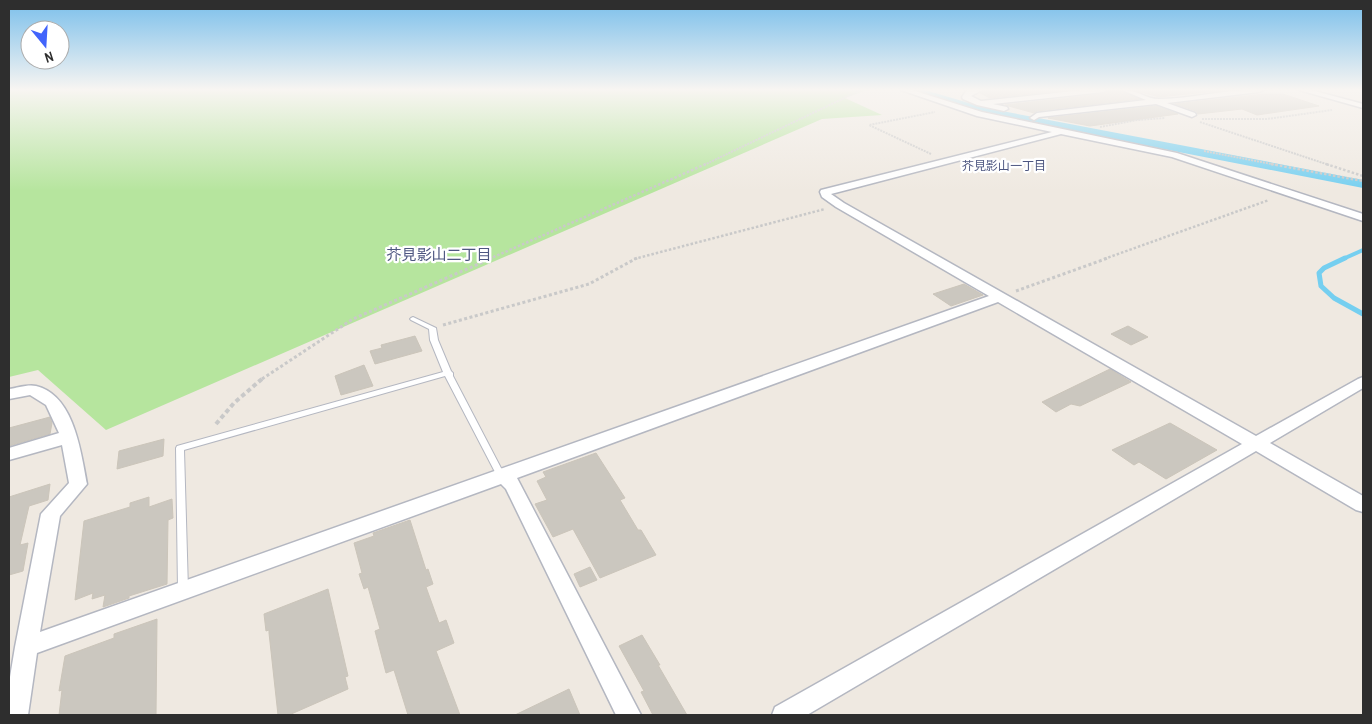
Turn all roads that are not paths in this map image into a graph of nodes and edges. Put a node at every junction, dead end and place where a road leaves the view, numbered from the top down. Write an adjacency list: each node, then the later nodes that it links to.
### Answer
1 (1032, 124): 4 (street)
2 (1068, 124): 3 (street)
3 (1092, 129)
4 (1061, 130): 5 (street); 6 (street)
5 (1363, 218)
6 (999, 297): 12 (street); 14 (street)
7 (413, 319): 8 (lane)
8 (449, 373): 14 (lane); 16 (lane)
9 (1363, 382): 12 (street)
10 (9, 394): 11 (street)
11 (69, 435): 13 (street); 17 (street)
12 (1257, 444): 15 (street); 20 (street)
13 (9, 454)
14 (503, 475): 16 (street); 19 (street)
15 (1363, 505)
16 (183, 590): 17 (street)
17 (26, 647): 18 (street)
18 (16, 715)
19 (629, 715)
20 (784, 715)

